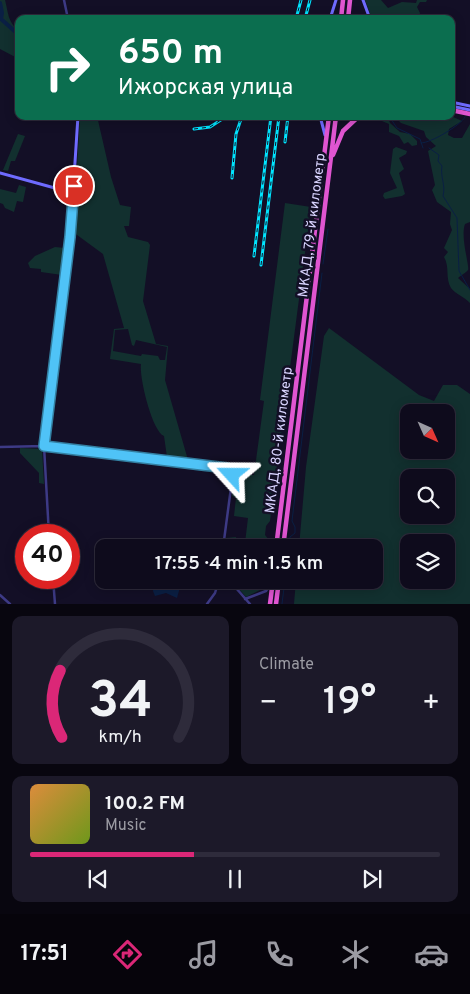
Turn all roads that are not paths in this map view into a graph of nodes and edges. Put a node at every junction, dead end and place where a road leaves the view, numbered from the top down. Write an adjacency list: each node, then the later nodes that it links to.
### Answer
1 (64, 0): 6 (street)
2 (336, 0): 7 (main road)
3 (343, 0): 8 (highway)
4 (350, 0): 9 (highway)
5 (363, 0): 10 (main road)
6 (67, 15)
7 (331, 15)
8 (341, 15)
9 (348, 15)
10 (369, 15)
11 (455, 103): 12 (main road)
12 (470, 106)
13 (455, 108): 15 (main road)
14 (455, 108): 16 (highway)
15 (470, 110)
16 (470, 114)
17 (78, 120): 25 (main road)
18 (322, 120): 22 (main road)
19 (328, 120): 22 (highway, МКАД, 79-й километр)
20 (335, 120): 23 (highway, МКАД, 79-й километр)
21 (354, 120): 23 (highway)
22 (326, 140): 26 (highway, МКАД, 79-й километр)
23 (330, 163): 27 (highway, МКАД, 79-й километр)
24 (1, 175): 25 (main road)
25 (73, 193): 28 (street)
26 (302, 335): 32 (highway, МКАД, 80-й километр)
27 (309, 336): 33 (highway, МКАД, 80-й километр)
28 (44, 446): 29 (street); 30 (street); 31 (street)
29 (0, 447)
30 (48, 524)
31 (224, 539)
32 (277, 539)
33 (284, 539)
34 (54, 589): 43 (street)
35 (216, 589): 44 (street)
36 (237, 589): 41 (street)
37 (267, 589): 41 (street)
38 (271, 589): 46 (highway)
39 (278, 589): 47 (highway)
40 (0, 594): 42 (street)
41 (246, 599): 45 (street)
42 (10, 604)
43 (55, 604)
44 (207, 604)
45 (250, 604)
46 (270, 604)
47 (276, 604)

